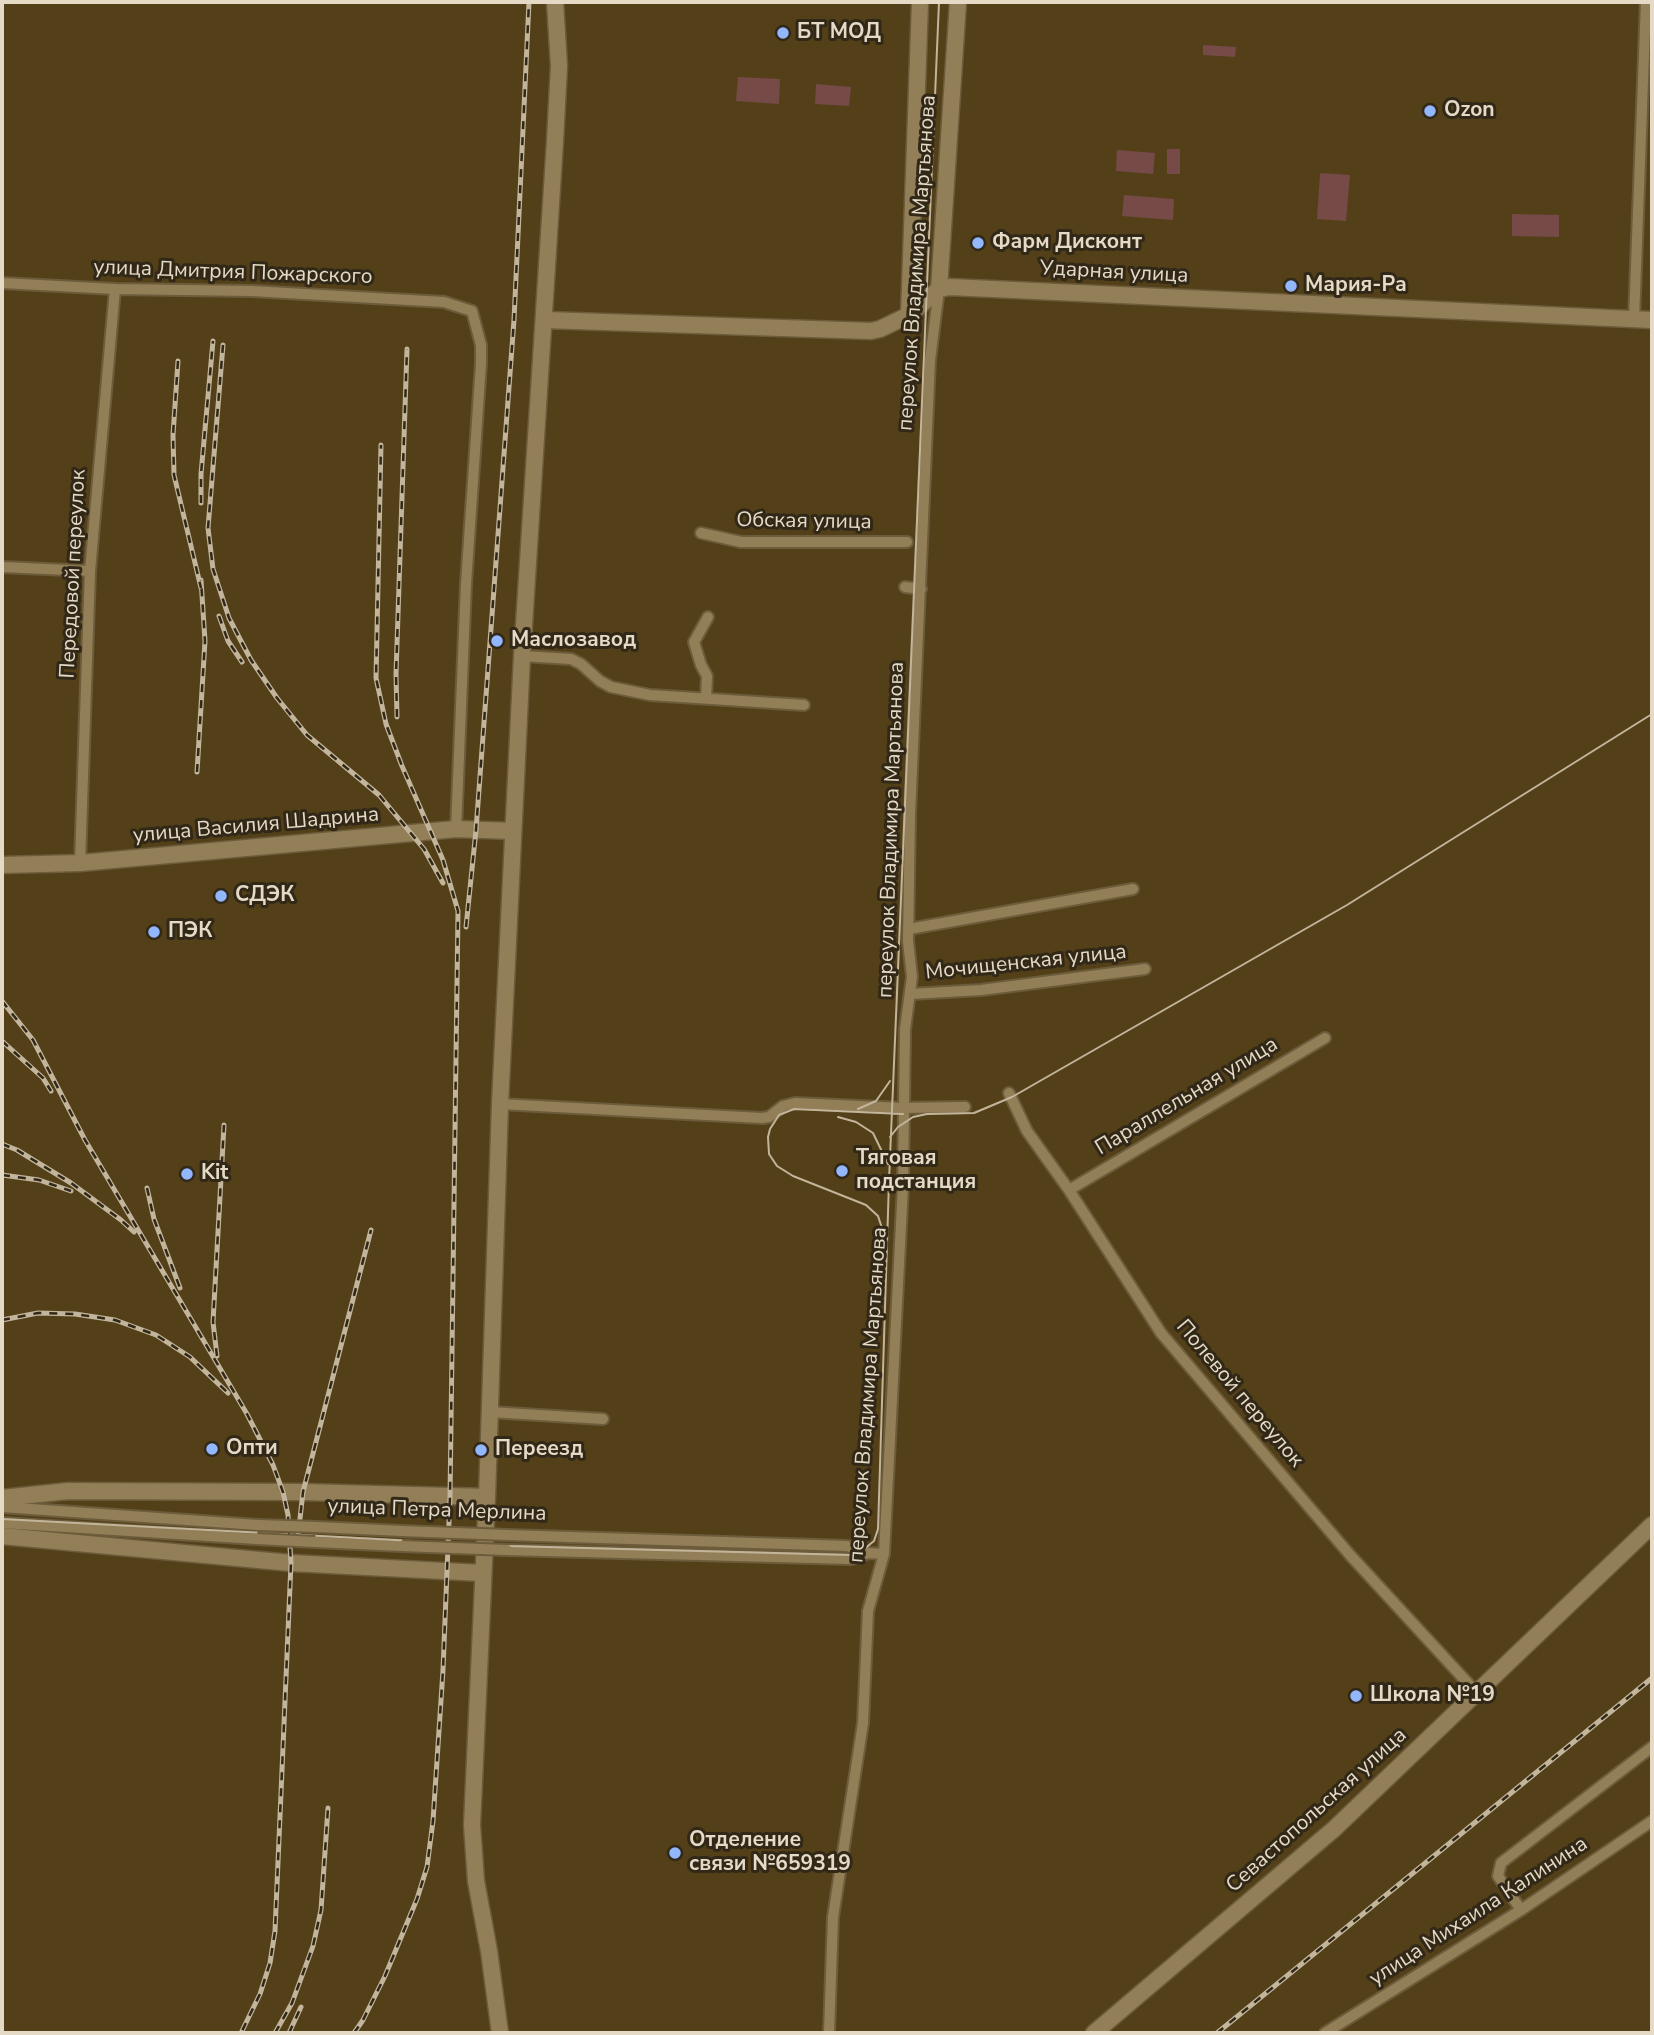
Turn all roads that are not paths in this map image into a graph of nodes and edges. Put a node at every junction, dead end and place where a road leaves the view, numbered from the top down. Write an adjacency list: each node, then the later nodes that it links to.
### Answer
1 (555, 2): 10 (main road)
2 (920, 2): 8 (main road)
3 (958, 2): 7 (main road, переулок Владимира Мартьянова)
4 (1646, 2): 9 (street)
5 (2, 283): 6 (street, улица Дмитрия Пожарского)
6 (115, 289): 15 (street, Передовой переулок); 22 (street, улица Дмитрия Пожарского)
7 (939, 289): 8 (main road); 9 (main road, Ударная улица); 17 (street, переулок Владимира Мартьянова)
8 (909, 315): 10 (main road)
9 (1634, 319): 11 (main road, Ударная улица)
10 (545, 320): 19 (main road)
11 (1652, 320)
12 (701, 533): 13 (street, Обская улица)
13 (907, 542)
14 (2, 568): 15 (street)
15 (90, 571): 24 (street, Передовой переулок)
16 (905, 587): 17 (street)
17 (920, 589): 27 (street, переулок Владимира Мартьянова)
18 (708, 617): 20 (street)
19 (522, 656): 20 (street); 23 (main road)
20 (706, 698): 21 (street)
21 (804, 705)
22 (456, 829): 23 (main road, улица Василия Шадрина); 24 (main road, улица Василия Шадрина)
23 (513, 831): 32 (main road)
24 (80, 863): 25 (main road, улица Василия Шадрина)
25 (2, 865)
26 (1133, 889): 27 (street)
27 (909, 929): 29 (street, переулок Владимира Мартьянова)
28 (1145, 969): 29 (street, Мочищенская улица)
29 (911, 994): 34 (street, переулок Владимира Мартьянова)
30 (1325, 1038): 35 (street, Параллельная улица)
31 (1009, 1093): 35 (street, Полевой переулок)
32 (500, 1104): 34 (street); 36 (main road)
33 (965, 1107): 34 (street)
34 (902, 1108): 45 (street, переулок Владимира Мартьянова)
35 (1069, 1190): 47 (street, Полевой переулок)
36 (490, 1412): 37 (street); 38 (main road)
37 (603, 1419)
38 (487, 1497): 39 (main road, улица Петра Мерлина); 46 (main road)
39 (2, 1498)
40 (2, 1507): 44 (street, улица Петра Мерлина, bridge)
41 (2, 1523): 44 (street, улица Петра Мерлина, bridge)
42 (1652, 1525): 47 (main road, Севастопольская улица)
43 (2, 1536): 46 (main road)
44 (869, 1553): 45 (street, улица Петра Мерлина)
45 (884, 1554): 52 (street, переулок Владимира Мартьянова)
46 (482, 1573): 51 (main road)
47 (1476, 1692): 53 (main road, Севастопольская улица)
48 (1652, 1746): 50 (street)
49 (1652, 1821): 50 (street, улица Михаила Калинина)
50 (1521, 1910): 54 (street, улица Михаила Калинина)
51 (500, 2033)
52 (829, 2033)
53 (1094, 2033)
54 (1325, 2033)

